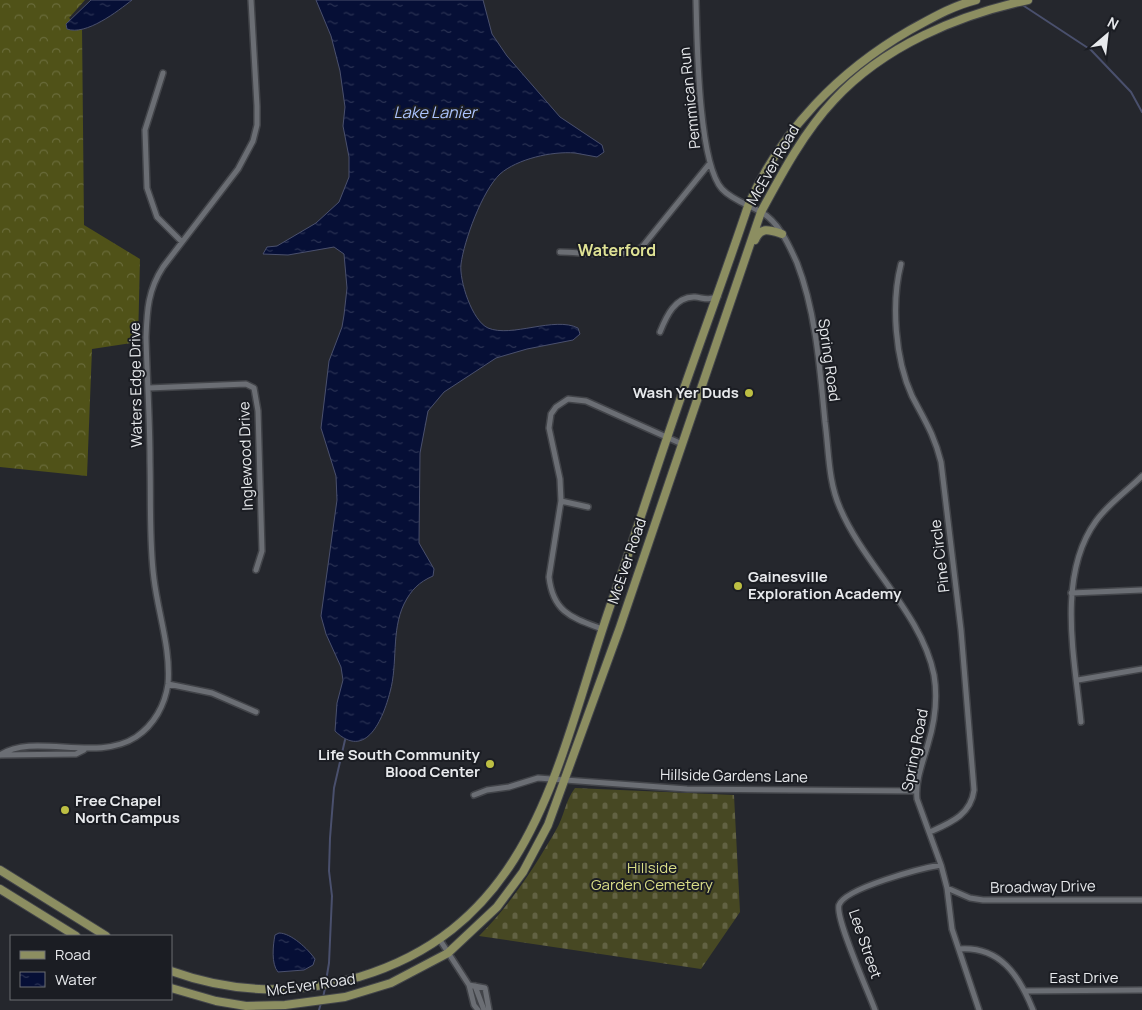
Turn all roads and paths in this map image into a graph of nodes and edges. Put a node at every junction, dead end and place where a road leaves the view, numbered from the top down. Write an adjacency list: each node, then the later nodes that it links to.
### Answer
1 (251, 0): 10 (street, Waters Edge Drive)
2 (696, 0): 6 (street, Pemmican Run)
3 (976, 0): 7 (main road, McEver Road)
4 (1028, 0): 8 (main road, McEver Road)
5 (163, 73): 10 (street)
6 (710, 163): 7 (street, Pemmican Run); 11 (street)
7 (748, 206): 8 (street, Spring Road); 14 (main road, McEver Road)
8 (761, 212): 9 (street, Spring Road); 13 (main road, McEver Road)
9 (782, 234): 13 (main road); 35 (street, Spring Road)
10 (182, 242): 16 (street, Waters Edge Drive)
11 (560, 252)
12 (901, 264): 37 (street, Pine Circle)
13 (735, 285): 18 (main road, McEver Road)
14 (718, 296): 15 (street); 17 (main road, McEver Road)
15 (660, 332)
16 (148, 388): 22 (street, Inglewood Drive); 28 (street, Waters Edge Drive)
17 (667, 438): 18 (street); 20 (street); 25 (main road, McEver Road)
18 (682, 444): 34 (main road, McEver Road)
19 (1142, 476): 24 (street)
20 (561, 501): 21 (street); 25 (street)
21 (588, 507)
22 (256, 570)
23 (1142, 590): 24 (street)
24 (1071, 593): 27 (street)
25 (602, 629): 33 (main road, McEver Road)
26 (1142, 669): 27 (street)
27 (1078, 680): 30 (street)
28 (168, 684): 29 (street); 31 (street, Waters Edge Drive)
29 (256, 712)
30 (1081, 722)
31 (85, 749): 32 (street, Waters Edge Drive); 32 (street, Waters Edge Drive)
32 (0, 755)
33 (552, 778): 34 (street, Hillside Gardens Lane); 36 (street, Hillside Gardens Lane); 45 (main road, McEver Road)
34 (564, 779): 35 (street, Hillside Gardens Lane); 47 (main road, McEver Road)
35 (916, 791): 37 (street, Spring Road)
36 (474, 795)
37 (930, 832): 38 (street, Spring Road)
38 (941, 865): 40 (street, Spring Road); 56 (street, Lee Street)
39 (0, 870): 44 (main road)
40 (947, 888): 42 (street, Broadway Drive); 46 (street, Spring Road)
41 (0, 889): 43 (main road)
42 (1142, 900)
43 (74, 935)
44 (104, 935)
45 (440, 940): 47 (street); 48 (main road, McEver Road)
46 (959, 949): 52 (street); 57 (street, Spring Road)
47 (448, 954): 49 (street); 50 (main road, McEver Road)
48 (172, 971)
49 (472, 986): 53 (street); 54 (street); 55 (street)
50 (172, 988)
51 (1142, 990): 52 (street, East Drive)
52 (1025, 991): 58 (street)
53 (478, 1010)
54 (484, 1010)
55 (489, 1010)
56 (876, 1010)
57 (979, 1010)
58 (1033, 1010)

